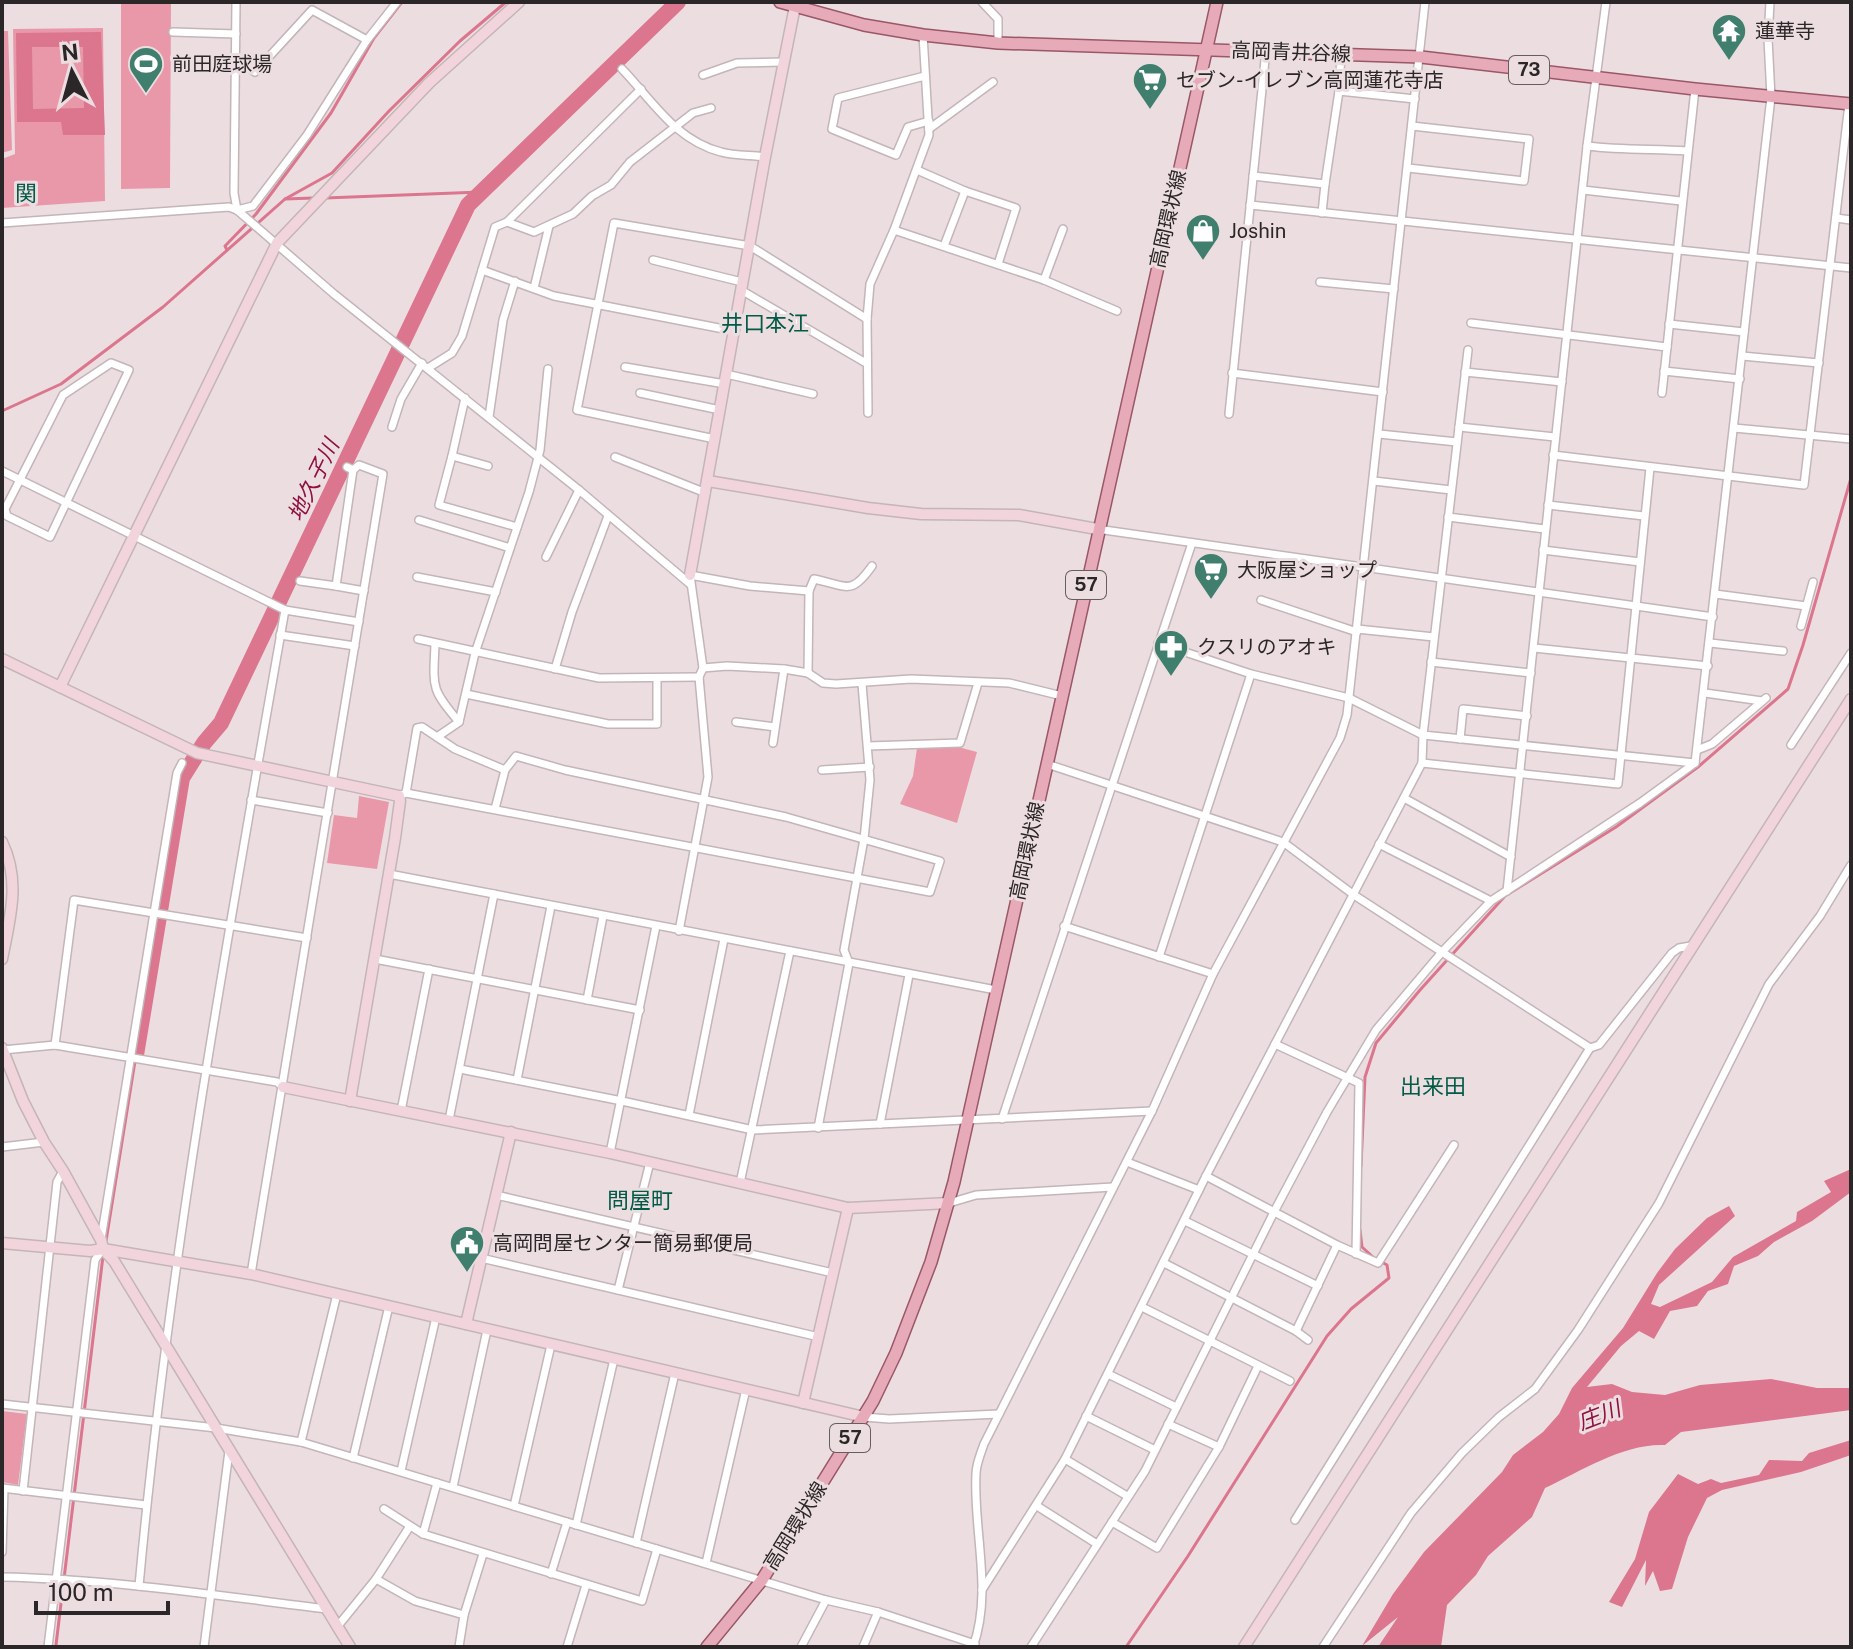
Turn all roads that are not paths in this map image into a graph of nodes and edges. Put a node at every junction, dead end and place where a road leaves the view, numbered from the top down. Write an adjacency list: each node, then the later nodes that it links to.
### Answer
1 (236, 2): 12 (street)
2 (519, 2): 61 (street)
3 (780, 2): 10 (main road, 高岡青井谷線 / 73)
4 (982, 2): 15 (street)
5 (1217, 2): 17 (main road, 高岡環状線 / 57)
6 (1425, 2): 19 (street)
7 (1606, 2): 25 (street)
8 (1770, 2): 30 (street)
9 (395, 3): 14 (street)
10 (799, 5): 13 (main road, 高岡青井谷線 / 73); 21 (street)
11 (173, 32): 12 (street)
12 (236, 34): 20 (street)
13 (923, 35): 15 (main road, 高岡青井谷線 / 73); 24 (street)
14 (367, 40): 20 (street); 50 (street)
15 (998, 43): 17 (main road, 高岡青井谷線 / 73)
16 (1266, 50): 17 (main road, 高岡青井谷線 / 73); 18 (main road, 高岡青井谷線 / 73); 44 (street)
17 (1207, 51): 138 (main road, 高岡環状線 / 57)
18 (1341, 53): 19 (main road, 高岡青井谷線 / 73); 29 (street)
19 (1421, 57): 25 (main road, 高岡青井谷線 / 73); 31 (street)
20 (236, 59): 50 (street)
21 (783, 62): 23 (street); 39 (street)
22 (622, 69): 27 (street)
23 (703, 75)
24 (925, 76): 34 (street); 34 (street)
25 (1595, 78): 28 (main road, 高岡青井谷線 / 73); 37 (street)
26 (993, 82): 34 (street)
27 (641, 89): 36 (street); 55 (street)
28 (1695, 89): 30 (main road, 高岡青井谷線 / 73); 38 (street)
29 (1339, 91): 31 (street); 45 (street)
30 (1771, 97): 32 (main road, 高岡青井谷線 / 73); 65 (street)
31 (1415, 99): 35 (street)
32 (1850, 104): 42 (street)
33 (711, 108): 36 (street)
34 (929, 125): 41 (street)
35 (1412, 126): 40 (street); 40 (street)
36 (674, 128): 39 (street); 57 (street)
37 (1587, 146): 38 (street); 46 (street)
38 (1687, 151): 48 (street)
39 (765, 157): 62 (street)
40 (1408, 168): 54 (street)
41 (917, 170): 47 (street); 59 (street)
42 (1841, 171): 43 (street); 52 (street)
43 (1851, 172)
44 (1253, 176): 45 (street); 49 (street)
45 (1325, 184): 51 (street)
46 (1583, 190): 48 (street); 60 (street)
47 (965, 191): 63 (street); 67 (street)
48 (1681, 201): 64 (street)
49 (1250, 205): 51 (street); 95 (street)
50 (237, 210): 56 (street); 61 (street)
51 (1322, 213): 54 (street)
52 (1836, 218): 53 (street); 68 (street)
53 (1851, 220)
54 (1402, 221): 60 (street); 76 (street)
55 (507, 222): 57 (street); 70 (street)
56 (2, 223)
57 (549, 226): 75 (street)
58 (1063, 229): 71 (street)
59 (894, 230): 63 (street); 79 (street)
60 (1577, 240): 64 (street); 84 (street)
61 (277, 243): 90 (street); 140 (street)
62 (750, 246): 74 (street); 77 (street); 79 (street)
63 (944, 246): 67 (street)
64 (1677, 250): 65 (street); 81 (street)
65 (1753, 258): 68 (street); 83 (street)
66 (653, 260): 74 (street)
67 (998, 264): 71 (street)
68 (1829, 266): 69 (street); 89 (street)
69 (1851, 268)
70 (482, 270): 72 (street); 90 (street)
71 (1044, 280): 78 (street)
72 (515, 281): 75 (street); 107 (street)
73 (1320, 282): 76 (street)
74 (742, 286): 82 (street); 88 (street)
75 (534, 288): 77 (street)
76 (1394, 289): 99 (street)
77 (599, 303): 82 (street); 114 (street)
78 (1117, 311)
79 (867, 319): 88 (street)
80 (1471, 323): 84 (street)
81 (1669, 324): 83 (street); 85 (street)
82 (734, 331): 96 (street)
83 (1744, 332): 87 (street)
84 (1567, 334): 85 (street); 98 (street)
85 (1667, 347): 93 (street)
86 (1468, 350): 94 (street)
87 (1742, 356): 89 (street); 97 (street)
88 (866, 363): 105 (street)
89 (1819, 363): 113 (street)
90 (425, 365): 103 (street); 108 (street)
91 (625, 367): 96 (street)
92 (548, 369): 119 (street)
93 (1664, 371): 97 (street); 101 (street)
94 (1465, 372): 98 (street); 109 (street)
95 (1232, 373): 99 (street); 106 (street)
96 (725, 379): 102 (street); 104 (street)
97 (1740, 379): 110 (street)
98 (1562, 382): 112 (street)
99 (1383, 392): 111 (street)
100 (640, 393): 104 (street)
101 (1662, 393)
102 (813, 394)
103 (465, 398): 107 (street); 118 (street)
104 (720, 410): 114 (street)
105 (868, 413)
106 (1229, 414)
107 (489, 417): 119 (street)
108 (392, 427)
109 (1459, 427): 112 (street); 116 (street)
110 (1734, 428): 113 (street); 124 (street)
111 (1379, 434): 116 (street); 127 (street)
112 (1555, 437): 117 (street)
113 (1811, 437): 115 (street); 124 (street)
114 (715, 439): 126 (street)
115 (1851, 439)
116 (1457, 442): 129 (street)
117 (1553, 455): 122 (street); 132 (street)
118 (452, 456): 121 (street); 137 (street)
119 (537, 456): 128 (street); 137 (street)
120 (615, 457): 130 (street)
121 (488, 466)
122 (1650, 468): 124 (street); 134 (street)
123 (2, 471): 125 (street)
124 (1729, 477): 158 (street)
125 (20, 480): 131 (street); 131 (street); 131 (street)
126 (708, 481): 130 (street); 138 (street)
127 (1374, 481): 129 (street); 147 (street)
128 (579, 490): 133 (street); 144 (street)
129 (1451, 490): 135 (street)
130 (706, 493): 150 (street)
131 (65, 502): 140 (street)
132 (1548, 505): 134 (street); 139 (street)
133 (608, 516): 150 (street); 183 (street)
134 (1644, 516): 145 (street)
135 (1448, 517): 139 (street); 149 (street)
136 (419, 520): 142 (street)
137 (517, 527): 142 (street)
138 (1097, 529): 141 (street); 195 (main road, 高岡環状線 / 57)
139 (1545, 529): 143 (street)
140 (134, 538): 162 (street); 192 (street)
141 (1192, 543): 147 (street); 170 (street)
142 (510, 548): 156 (street)
143 (1543, 550): 145 (street); 157 (street)
144 (546, 557)
145 (1640, 562): 161 (street)
146 (872, 566): 155 (street)
147 (1365, 568): 149 (street); 166 (street)
148 (417, 577): 156 (street)
149 (1441, 578): 157 (street); 168 (street)
150 (690, 580): 155 (street); 182 (street)
151 (300, 581): 153 (street)
152 (1813, 582): 160 (street)
153 (336, 586): 154 (street); 154 (street)
154 (364, 591): 164 (street)
155 (809, 591): 185 (street)
156 (496, 592): 176 (street)
157 (1539, 594): 161 (street); 174 (street)
158 (1715, 594): 160 (street); 163 (street)
159 (1261, 600): 166 (street)
160 (1806, 606): 165 (street)
161 (1636, 607): 163 (street); 178 (street)
162 (283, 609): 164 (street); 167 (street)
163 (1713, 617): 171 (street)
164 (359, 622): 173 (street)
165 (1801, 626)
166 (1357, 630): 168 (street); 196 (street)
167 (280, 635): 173 (street); 215 (street)
168 (1434, 637): 180 (street)
169 (418, 639): 172 (street)
170 (1158, 643): 187 (street); 221 (street)
171 (1710, 643): 175 (street); 181 (street)
172 (435, 645): 176 (street); 199 (street)
173 (355, 646): 220 (street)
174 (1534, 648): 178 (street); 186 (street)
175 (1783, 651)
176 (475, 653): 183 (street); 194 (street)
177 (1851, 653): 206 (street)
178 (1631, 658): 181 (street); 210 (street)
179 (2, 659): 192 (street)
180 (1431, 662): 186 (street); 202 (street)
181 (1708, 666): 193 (street)
182 (703, 668): 184 (street); 188 (street)
183 (555, 669): 189 (street)
184 (784, 669): 185 (street); 201 (street)
185 (808, 673): 191 (street)
186 (1531, 673): 198 (street)
187 (1251, 674): 196 (street); 228 (street)
188 (699, 677): 189 (street); 224 (street)
189 (657, 678): 194 (street)
190 (978, 683): 191 (street); 195 (street); 207 (street)
191 (862, 684): 207 (street)
192 (60, 687): 215 (street)
193 (1705, 693): 209 (street); 209 (street)
194 (466, 694): 199 (street)
195 (1062, 696): 214 (main road, 高岡環状線 / 57)
196 (1349, 698): 202 (street); 230 (street)
197 (1851, 699): 251 (street)
198 (1527, 716): 204 (street); 208 (street)
199 (459, 722): 203 (street)
200 (736, 722): 201 (street)
201 (775, 727): 205 (street)
202 (1423, 735): 204 (street); 212 (street)
203 (437, 737): 217 (street); 222 (street)
204 (1460, 739): 208 (street)
205 (773, 743)
206 (1791, 745)
207 (868, 746): 216 (street)
208 (1523, 746): 210 (street); 219 (street)
209 (1697, 750): 213 (street)
210 (1621, 756): 213 (street); 219 (street)
211 (182, 763): 243 (street)
212 (1422, 763): 219 (street); 223 (street)
213 (1695, 763): 238 (street)
214 (1047, 764): 221 (street); 263 (main road, 高岡環状線 / 57)
215 (257, 767): 220 (street); 225 (street)
216 (870, 767): 218 (street); 229 (street)
217 (505, 770): 224 (street); 226 (street)
218 (822, 770)
219 (1521, 773): 234 (street)
220 (333, 783): 222 (street); 227 (street)
221 (1112, 785): 228 (street); 247 (street)
222 (402, 795): 226 (street); 236 (street)
223 (1404, 798): 231 (street); 234 (street)
224 (703, 799): 229 (street); 232 (street)
225 (251, 800): 227 (street); 245 (street)
226 (495, 809): 232 (street)
227 (328, 813): 249 (street)
228 (1203, 817): 230 (street); 254 (street)
229 (864, 839): 237 (street); 237 (street)
230 (1283, 842): 240 (street); 259 (street)
231 (1379, 844): 240 (street); 241 (street)
232 (694, 847): 237 (street); 248 (street)
233 (4, 848): 255 (street)
234 (1511, 857): 238 (street)
235 (1851, 865): 402 (street)
236 (389, 874): 239 (street); 256 (street)
237 (856, 879): 257 (street)
238 (1507, 891): 241 (street)
239 (494, 894): 242 (street); 261 (street)
240 (1354, 895): 253 (street); 266 (street)
241 (1491, 901): 253 (street)
242 (551, 906): 244 (street); 262 (street)
243 (154, 913): 245 (street); 267 (street); 270 (street)
244 (603, 916): 246 (street); 264 (street)
245 (230, 925): 249 (street); 273 (street)
246 (656, 926): 248 (street); 265 (street)
247 (1064, 926): 254 (street); 282 (street)
248 (679, 931): 250 (street)
249 (307, 938): 276 (street)
250 (724, 939): 252 (street); 281 (street)
251 (1691, 946): 268 (street); 401 (street)
252 (790, 951): 257 (street); 287 (street)
253 (1442, 952): 268 (street); 274 (street)
254 (1159, 957): 259 (street)
255 (2, 959)
256 (375, 959): 258 (street); 277 (street)
257 (849, 963): 260 (street); 286 (street)
258 (429, 969): 261 (street); 279 (street)
259 (1213, 974): 280 (street)
260 (909, 975): 263 (street); 285 (street)
261 (478, 979): 262 (street); 272 (street)
262 (535, 990): 264 (street); 275 (street)
263 (996, 990): 284 (main road, 高岡環状線 / 57)
264 (587, 1000): 265 (street)
265 (640, 1010): 278 (street)
266 (1275, 1044): 274 (street); 296 (street)
267 (55, 1045): 269 (street); 270 (street)
268 (1590, 1048): 366 (street)
269 (2, 1049): 271 (street)
270 (134, 1059): 273 (street); 309 (street)
271 (5, 1068): 289 (street)
272 (460, 1069): 275 (street); 283 (street)
273 (206, 1071): 276 (street); 313 (street)
274 (1347, 1078): 303 (street); 310 (street)
275 (517, 1080): 278 (street)
276 (283, 1087): 277 (street); 316 (street)
277 (350, 1101): 279 (street)
278 (622, 1101): 281 (street); 292 (street)
279 (401, 1111): 283 (street)
280 (1152, 1111): 282 (street); 294 (street)
281 (689, 1115): 287 (street)
282 (1002, 1119): 284 (street)
283 (449, 1120): 288 (street)
284 (967, 1121): 285 (street); 301 (main road, 高岡環状線 / 57)
285 (880, 1124): 286 (street)
286 (818, 1128): 287 (street)
287 (753, 1130): 297 (street)
288 (511, 1132): 292 (street); 300 (street)
289 (44, 1142): 291 (street); 295 (street)
290 (1454, 1145): 310 (street)
291 (2, 1147)
292 (610, 1153): 293 (street)
293 (650, 1162): 297 (street); 305 (street)
294 (1127, 1162): 298 (street); 299 (street)
295 (63, 1171): 308 (street); 309 (street)
296 (1206, 1176): 299 (street); 303 (street)
297 (740, 1183): 302 (street)
298 (1113, 1187): 301 (street); 343 (street)
299 (1199, 1190): 304 (street)
300 (496, 1195): 305 (street); 312 (street)
301 (949, 1203): 302 (street); 345 (main road, 高岡環状線 / 57)
302 (848, 1208): 315 (street)
303 (1274, 1212): 307 (street); 311 (street)
304 (1185, 1221): 311 (street); 314 (street)
305 (633, 1226): 315 (street); 318 (street)
306 (2, 1243): 308 (street)
307 (1337, 1245): 310 (street); 317 (street)
308 (50, 1247): 309 (street); 341 (street)
309 (105, 1249): 313 (street); 330 (street); 342 (street)
310 (1356, 1254)
311 (1253, 1255): 317 (street); 320 (street)
312 (481, 1258): 318 (street); 324 (street)
313 (176, 1262): 316 (street); 330 (street)
314 (1164, 1263): 320 (street); 322 (street)
315 (833, 1273): 327 (street)
316 (251, 1274): 319 (street)
317 (1318, 1286): 326 (street)
318 (618, 1290): 327 (street)
319 (337, 1294): 321 (street); 349 (street)
320 (1230, 1298): 326 (street); 329 (street)
321 (389, 1306): 323 (street); 353 (street)
322 (1142, 1307): 329 (street); 335 (street)
323 (436, 1317): 324 (street); 355 (street)
324 (466, 1324): 325 (street)
325 (487, 1330): 331 (street); 357 (street)
326 (1296, 1331): 328 (street)
327 (819, 1337): 338 (street)
328 (1308, 1340)
329 (1209, 1342): 333 (street); 340 (street)
330 (165, 1343): 346 (street); 348 (street)
331 (551, 1345): 332 (street); 363 (street)
332 (614, 1359): 334 (street); 368 (street)
333 (1258, 1366): 336 (street); 350 (street)
334 (675, 1373): 337 (street); 371 (street)
335 (1108, 1374): 340 (street); 344 (street)
336 (1290, 1381)
337 (746, 1389): 338 (street); 376 (street)
338 (803, 1403): 345 (street)
339 (2, 1404): 341 (street)
340 (1176, 1407): 347 (street)
341 (32, 1408): 342 (street); 359 (street)
342 (77, 1412): 346 (street); 360 (street)
343 (999, 1414): 345 (street); 384 (street)
344 (1086, 1416): 352 (street); 354 (street)
345 (864, 1417): 381 (main road, 高岡環状線 / 57)
346 (157, 1422): 348 (street); 362 (street)
347 (1168, 1424): 350 (street); 352 (street)
348 (216, 1428): 349 (street); 351 (street)
349 (301, 1442): 353 (street)
350 (1219, 1447): 367 (street)
351 (230, 1448): 385 (street); 387 (street)
352 (1155, 1450): 361 (street)
353 (353, 1458): 355 (street)
354 (1065, 1459): 361 (street); 364 (street)
355 (401, 1471): 356 (street)
356 (437, 1483): 357 (street); 370 (street)
357 (453, 1487): 363 (street)
358 (3, 1488): 359 (street); 374 (street)
359 (23, 1491): 360 (street)
360 (67, 1496): 362 (street); 379 (street)
361 (1127, 1496): 367 (street)
362 (146, 1505): 383 (street)
363 (514, 1506): 368 (street)
364 (1037, 1506): 372 (street); 384 (street)
365 (384, 1509): 369 (street)
366 (1295, 1520)
367 (1112, 1522): 372 (street)
368 (572, 1523): 371 (street); 377 (street)
369 (410, 1526): 370 (street); 380 (street)
370 (423, 1534): 375 (street)
371 (636, 1543): 373 (street)
372 (1097, 1544): 400 (street)
373 (657, 1549): 376 (street); 382 (street)
374 (2, 1552)
375 (483, 1554): 377 (street); 389 (street)
376 (706, 1563): 381 (street)
377 (551, 1574): 382 (street)
378 (2, 1577): 379 (street)
379 (57, 1578): 383 (street); 392 (street)
380 (376, 1579): 389 (street); 390 (street)
381 (762, 1580): 386 (street); 397 (main road, 高岡環状線 / 57)
382 (586, 1585): 396 (street)
383 (139, 1586): 385 (street)
384 (981, 1592): 391 (street)
385 (212, 1596): 387 (street); 393 (street)
386 (826, 1600): 388 (street); 398 (street)
387 (327, 1609): 390 (street)
388 (878, 1612): 391 (street); 399 (street)
389 (464, 1615): 395 (street)
390 (337, 1627): 394 (street)
391 (974, 1646)
392 (48, 1647)
393 (204, 1647)
394 (350, 1647)
395 (459, 1647)
396 (567, 1647)
397 (707, 1647)
398 (801, 1647)
399 (863, 1647)
400 (1031, 1647)
401 (1244, 1647)
402 (1323, 1647)

